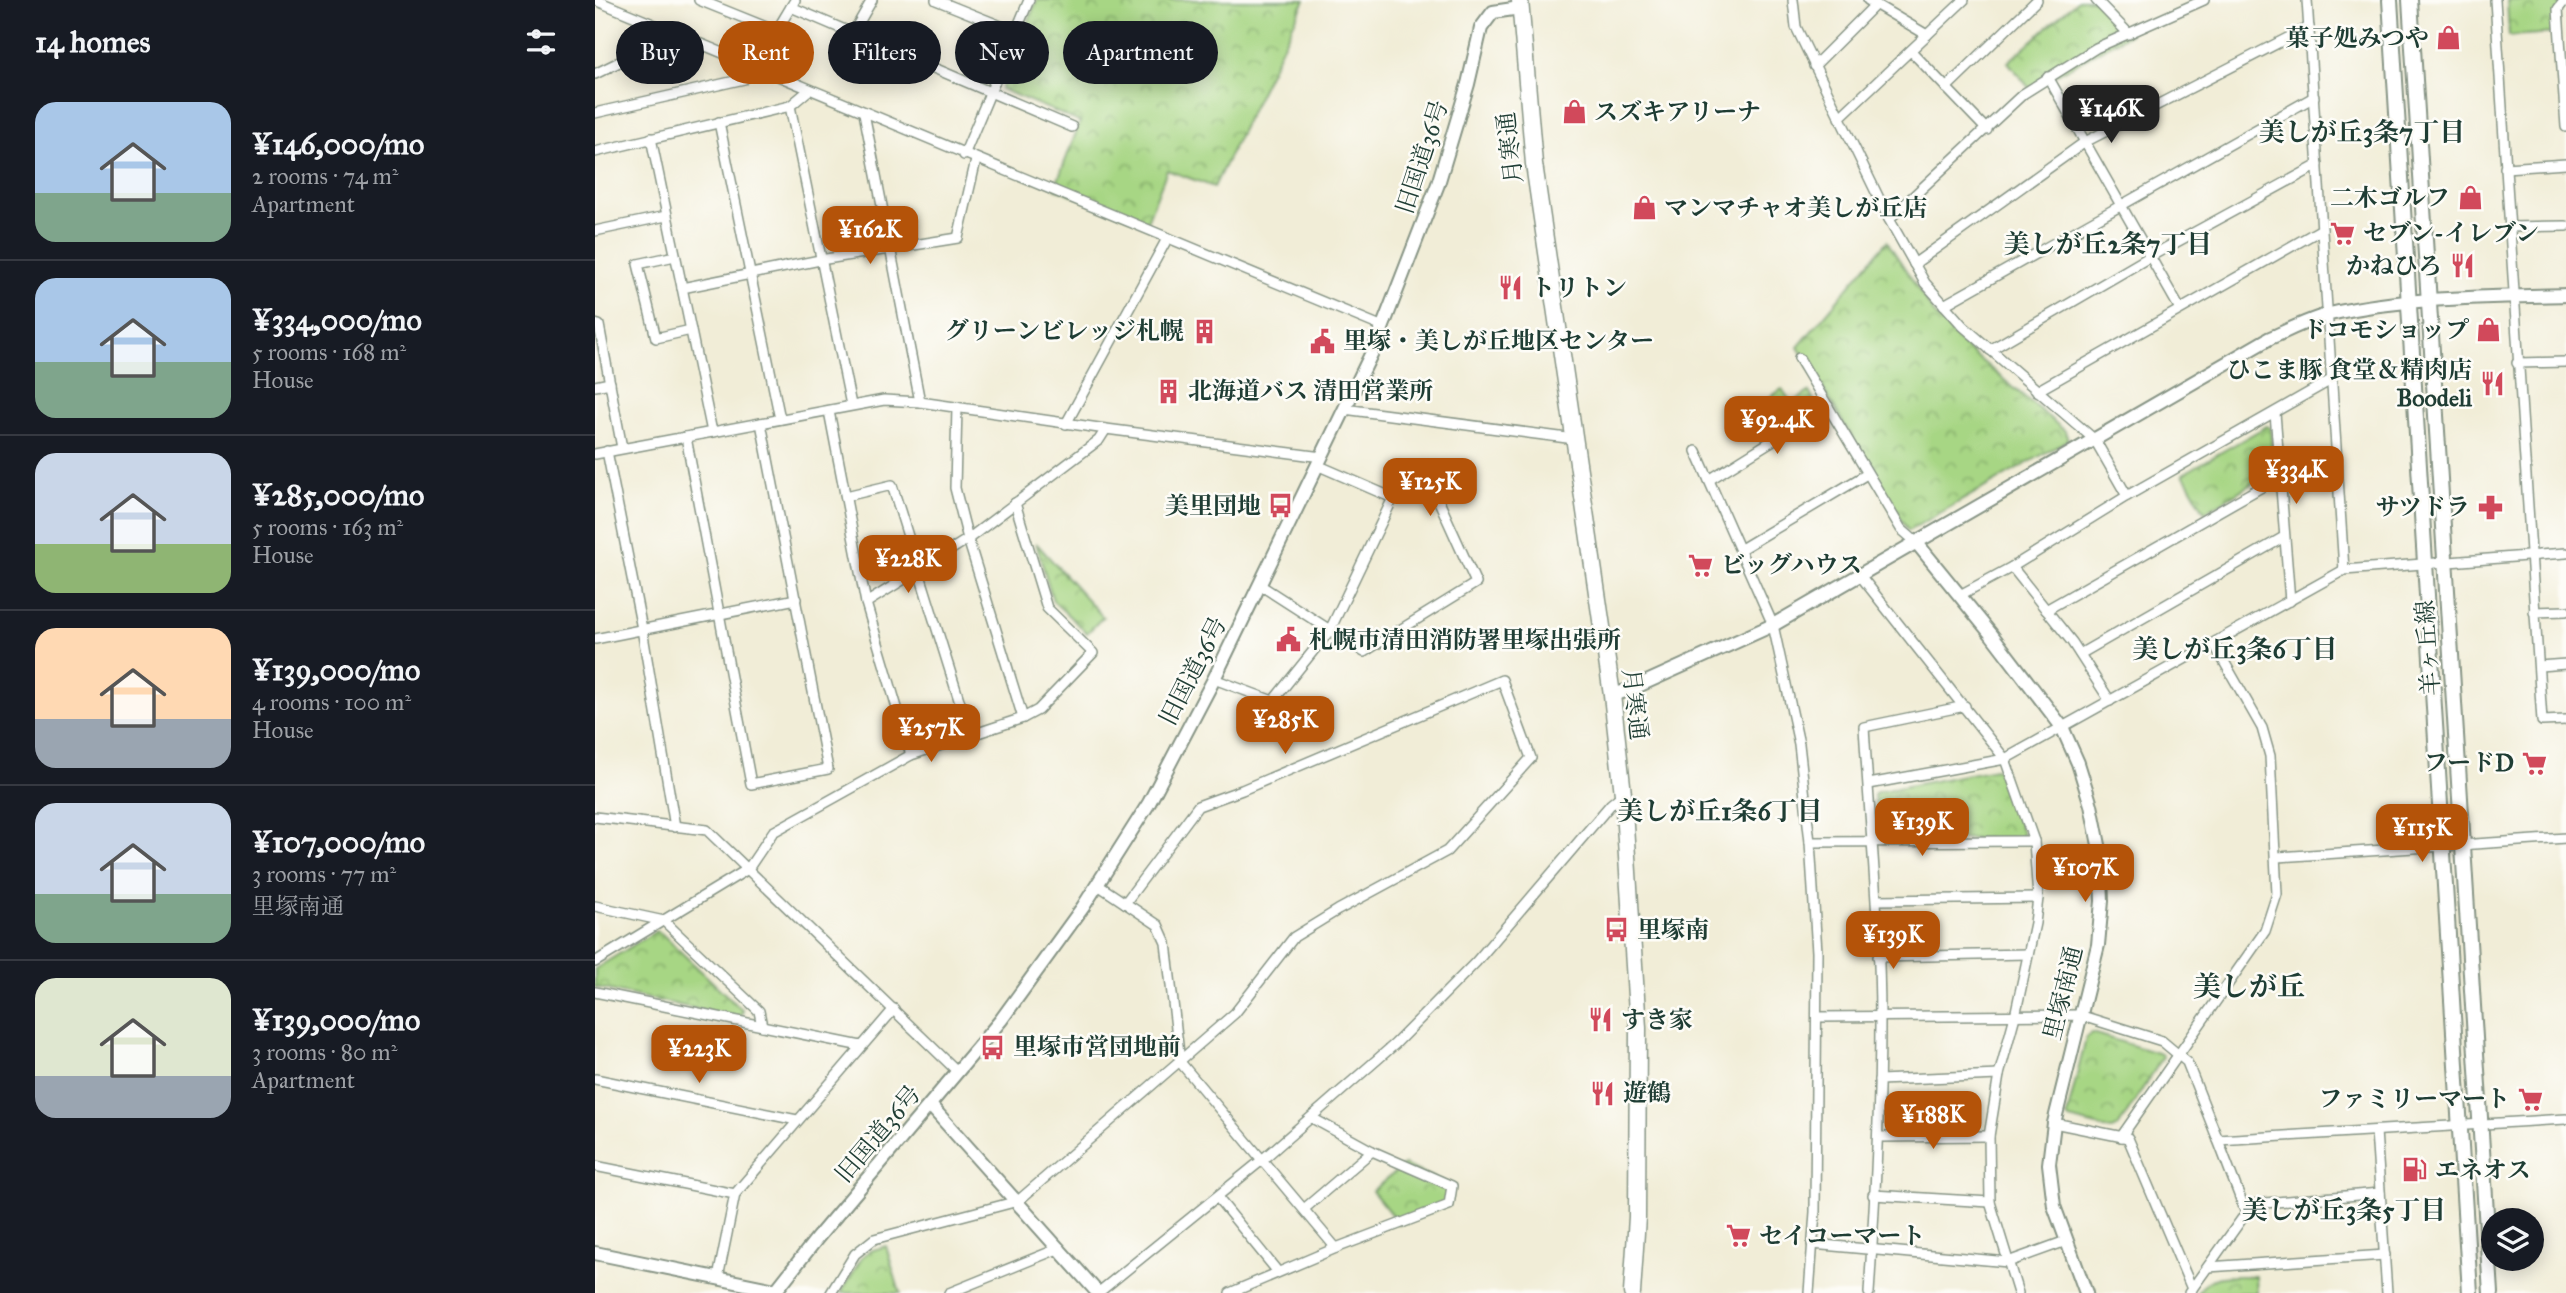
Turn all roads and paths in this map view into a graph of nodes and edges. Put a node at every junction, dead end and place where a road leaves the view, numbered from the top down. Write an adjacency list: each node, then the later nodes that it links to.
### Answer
1 (595, 0): 20 (street)
2 (699, 0): 17 (street)
3 (872, 0): 24 (street)
4 (936, 0): 25 (street)
5 (1029, 0): 26 (street)
6 (1793, 0): 32 (street)
7 (1964, 0): 29 (street)
8 (2037, 0): 39 (street)
9 (2097, 0): 28 (street)
10 (2204, 0): 28 (street)
11 (2307, 0): 27 (street)
12 (2390, 0): 77 (main road, 羊ヶ丘線)
13 (2410, 0): 76 (main road, 羊ヶ丘線)
14 (2495, 0): 58 (street)
15 (2565, 0): 49 (street)
16 (1872, 2): 29 (street); 32 (street)
17 (721, 4): 21 (street)
18 (793, 4): 22 (street); 23 (street)
19 (1520, 4): 82 (street, 旧国道36号); 105 (highway, 月寒通)
20 (644, 21)
21 (754, 21)
22 (783, 21)
23 (828, 21)
24 (860, 21)
25 (988, 21)
26 (1020, 21)
27 (2309, 27): 42 (street); 52 (street)
28 (2129, 34): 35 (street)
29 (1927, 35): 30 (street)
30 (1911, 51): 39 (street); 46 (street)
31 (616, 64): 34 (street)
32 (1814, 66): 46 (street)
33 (941, 71): 41 (street)
34 (595, 74)
35 (2048, 77): 50 (street); 52 (street)
36 (722, 84): 44 (street)
37 (795, 84): 40 (street)
38 (994, 84): 41 (street)
39 (1946, 88): 50 (street)
40 (809, 90): 43 (street); 45 (street)
41 (991, 92): 48 (street); 54 (street)
42 (2314, 97): 57 (street); 59 (street)
43 (790, 106): 47 (street); 70 (street)
44 (595, 113)
45 (864, 113): 54 (street); 67 (street)
46 (1839, 118): 61 (street)
47 (719, 122): 51 (street); 72 (street)
48 (1072, 127)
49 (2566, 127)
50 (1987, 130): 61 (street)
51 (651, 138): 53 (street); 60 (street)
52 (2085, 142): 59 (street); 71 (street)
53 (595, 152)
54 (964, 155): 55 (street)
55 (976, 160): 66 (street); 67 (street)
56 (2566, 164): 58 (street)
57 (2318, 165): 64 (street); 69 (street)
58 (2505, 168): 63 (street)
59 (2121, 204): 69 (street); 78 (street)
60 (666, 216): 65 (street); 68 (street)
61 (1889, 219): 71 (street)
62 (2566, 226): 63 (street)
63 (2509, 227): 75 (street)
64 (2322, 229): 79 (street); 80 (street)
65 (595, 231)
66 (1167, 239): 82 (street); 101 (street)
67 (890, 248): 70 (street); 92 (street)
68 (675, 256): 73 (street); 83 (street)
69 (2151, 256): 79 (street); 84 (street)
70 (820, 260): 72 (street); 93 (street)
71 (1914, 264): 78 (street)
72 (750, 274): 73 (street); 99 (street)
73 (682, 288): 83 (street)
74 (2566, 295): 75 (street)
75 (2513, 296): 76 (street); 87 (street)
76 (2429, 302): 77 (street); 125 (main road, 羊ヶ丘線)
77 (2410, 303): 80 (street); 126 (main road, 羊ヶ丘線)
78 (1944, 305): 84 (street)
79 (2180, 309): 91 (street)
80 (2327, 315): 88 (street); 106 (street)
81 (595, 324): 89 (street)
82 (1383, 327): 96 (street, 旧国道36号)
83 (691, 330): 103 (street)
84 (1990, 350): 91 (street)
85 (1799, 358): 95 (street)
86 (2566, 362): 87 (street)
87 (2517, 363): 124 (street)
88 (2331, 380): 98 (street); 129 (street)
89 (610, 383): 90 (street); 107 (street)
90 (595, 386)
91 (2037, 391): 106 (street)
92 (920, 402): 93 (street); 94 (street)
93 (851, 405): 97 (street)
94 (957, 407): 101 (street); 120 (street)
95 (1828, 407): 112 (street); 114 (street)
96 (1344, 409): 105 (street); 111 (street, 旧国道36号)
97 (829, 411): 99 (street); 115 (street)
98 (2275, 413): 113 (street); 116 (street)
99 (780, 419): 100 (street)
100 (761, 423): 103 (street); 133 (street)
101 (1066, 424): 102 (street)
102 (1106, 429): 111 (street); 118 (street)
103 (712, 432): 104 (street)
104 (686, 437): 107 (street); 139 (street)
105 (1575, 439): 149 (highway, 月寒通)
106 (2095, 440): 116 (street); 121 (street)
107 (622, 448): 108 (street)
108 (607, 451): 110 (street); 141 (street)
109 (1696, 451): 114 (street)
110 (595, 454)
111 (1320, 461): 117 (street); 131 (street, 旧国道36号)
112 (1867, 474): 121 (street); 122 (street)
113 (2279, 477): 119 (street); 136 (street)
114 (1709, 480): 122 (street)
115 (846, 496): 128 (street); 135 (street)
116 (2127, 496): 127 (street)
117 (1393, 498): 142 (street); 142 (street)
118 (1016, 503): 120 (street); 152 (street)
119 (2284, 537): 134 (street); 145 (street)
120 (968, 539): 128 (street); 152 (street)
121 (1916, 542): 130 (street); 132 (street, 里塚南通)
122 (1741, 549): 140 (street)
123 (2566, 553): 124 (street)
124 (2530, 555): 125 (street); 138 (street)
125 (2445, 561): 126 (street); 166 (main road, 羊ヶ丘線)
126 (2425, 563): 129 (street); 167 (main road, 羊ヶ丘線)
127 (2011, 567): 132 (street); 136 (street)
128 (918, 570): 135 (street); 155 (street)
129 (2344, 570): 134 (street)
130 (1859, 574): 140 (street); 151 (street)
131 (1260, 585): 142 (street); 148 (street, 旧国道36号)
132 (1960, 595): 154 (street, 里塚南通)
133 (796, 599): 139 (street); 139 (street)
134 (2290, 601): 144 (street)
135 (866, 603): 156 (street)
136 (2046, 610): 145 (street)
137 (2566, 611): 138 (street)
138 (2535, 612): 147 (street)
139 (720, 613): 141 (street)
140 (1773, 625): 149 (street); 164 (street)
141 (642, 629): 143 (street); 161 (street)
142 (1330, 630): 148 (street)
143 (595, 639)
144 (2214, 644): 150 (street); 168 (street)
145 (2080, 654): 150 (street)
146 (2566, 664): 147 (street)
147 (2539, 666): 153 (street)
148 (1214, 679): 170 (street, 旧国道36号)
149 (1612, 695): 159 (highway, 月寒通)
150 (2110, 701): 154 (street)
151 (1965, 706): 157 (street); 158 (street)
152 (1023, 718): 155 (street)
153 (2566, 720)
154 (2062, 727): 157 (street); 181 (street, 里塚南通)
155 (970, 735): 156 (street)
156 (911, 755): 169 (street)
157 (2005, 759): 158 (street); 163 (street)
158 (1869, 784): 165 (street)
159 (1623, 794): 194 (street); 233 (highway, 月寒通)
160 (595, 817): 161 (street)
161 (675, 827): 169 (street)
162 (2566, 838): 166 (street)
163 (2034, 841): 165 (street); 171 (street)
164 (1810, 842): 165 (street); 183 (street)
165 (1872, 844): 172 (street)
166 (2463, 846): 167 (street); 198 (main road, 羊ヶ丘線)
167 (2443, 848): 168 (street); 199 (main road, 羊ヶ丘線)
168 (2277, 857): 187 (street)
169 (748, 869): 175 (street); 180 (street)
170 (1098, 886): 173 (street); 189 (street, 旧国道36号)
171 (2038, 898): 172 (street); 176 (street)
172 (1877, 900): 177 (street)
173 (1125, 903): 188 (street); 188 (street)
174 (595, 906): 175 (street)
175 (664, 921): 178 (street); 185 (street)
176 (2028, 954): 177 (street); 182 (street)
177 (1878, 957): 184 (street)
178 (595, 962)
179 (595, 992): 185 (street)
180 (894, 1009): 186 (street); 189 (street)
181 (2079, 1015): 182 (street); 187 (street); 197 (street, 里塚南通)
182 (2015, 1016): 184 (street); 190 (street)
183 (1818, 1017): 184 (street); 217 (street)
184 (1880, 1018): 192 (street)
185 (762, 1026): 186 (street)
186 (861, 1045): 196 (street)
187 (2179, 1052): 202 (street); 204 (street)
188 (1180, 1062): 206 (street); 212 (street)
189 (958, 1072): 193 (street, 旧国道36号)
190 (1999, 1075): 192 (street); 201 (street)
191 (595, 1079): 196 (street)
192 (1879, 1080): 203 (street)
193 (930, 1105): 212 (street); 228 (street, 旧国道36号)
194 (1312, 1118): 205 (street); 206 (street)
195 (2566, 1119): 198 (street)
196 (797, 1120): 209 (street)
197 (2054, 1123): 202 (street); 216 (street, 里塚南通)
198 (2480, 1124): 199 (street); 240 (main road, 羊ヶ丘線)
199 (2460, 1126): 200 (street); 239 (main road, 羊ヶ丘線)
200 (2376, 1130): 204 (street); 208 (street)
201 (1989, 1136): 203 (street); 213 (street)
202 (2121, 1136): 227 (street)
203 (1878, 1137): 210 (street)
204 (2218, 1140): 214 (street)
205 (1371, 1151): 215 (street); 219 (street)
206 (1262, 1160): 211 (street); 215 (street)
207 (595, 1166): 209 (street)
208 (2380, 1193): 214 (street); 222 (street)
209 (735, 1194): 226 (street)
210 (1873, 1195): 213 (street); 220 (street)
211 (1217, 1197): 225 (street); 231 (street)
212 (1018, 1201): 218 (street); 229 (street)
213 (1990, 1202): 223 (street)
214 (2242, 1205): 224 (street)
215 (1304, 1209): 219 (street)
216 (2066, 1241): 223 (street); 237 (street, 里塚南通)
217 (1812, 1244): 220 (street); 234 (street)
218 (1060, 1248): 230 (street); 231 (street)
219 (1336, 1248): 225 (street)
220 (1872, 1248): 223 (street); 235 (street)
221 (595, 1253): 226 (street)
222 (2385, 1255): 224 (street); 238 (street)
223 (2008, 1262): 236 (street)
224 (2208, 1267): 227 (street)
225 (1278, 1272): 232 (street)
226 (717, 1278): 228 (street)
227 (2190, 1291)
228 (777, 1292)
229 (831, 1293)
230 (949, 1293)
231 (1098, 1293)
232 (1230, 1293)
233 (1632, 1293)
234 (1809, 1293)
235 (1869, 1293)
236 (2018, 1293)
237 (2086, 1293)
238 (2387, 1293)
239 (2470, 1293)
240 (2491, 1293)

